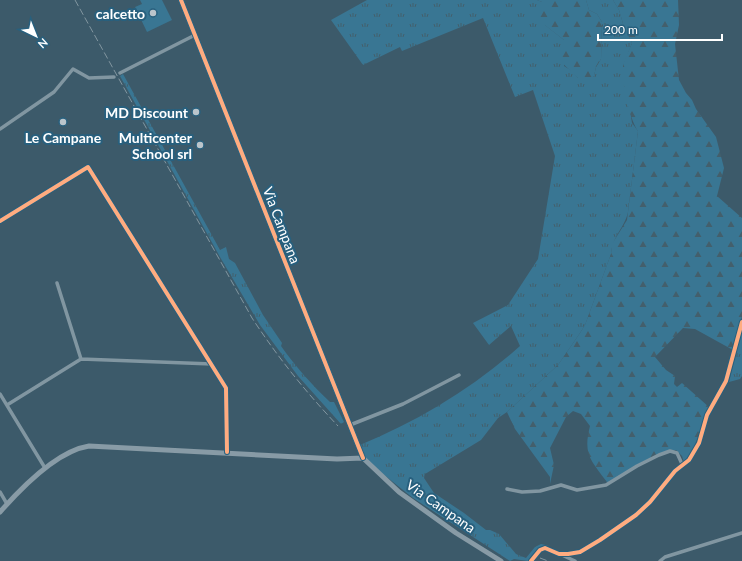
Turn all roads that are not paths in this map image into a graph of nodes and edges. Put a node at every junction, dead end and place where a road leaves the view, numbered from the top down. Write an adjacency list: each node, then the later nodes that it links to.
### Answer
1 (181, 0): 2 (main road, Via Campana)
2 (195, 35): 3 (street); 14 (main road, Via Campana)
3 (120, 73)
4 (114, 77): 5 (street)
5 (0, 129)
6 (0, 221): 10 (street)
7 (57, 283): 9 (street)
8 (742, 322): 17 (street)
9 (81, 359): 10 (street); 13 (street)
10 (212, 364): 15 (street)
11 (459, 375): 14 (street)
12 (0, 394): 13 (street)
13 (7, 405): 18 (street)
14 (350, 425): 16 (main road, Via Campana)
15 (227, 452): 16 (main road); 18 (main road)
16 (363, 458): 25 (main road, Via Campana)
17 (682, 464): 19 (street); 24 (street)
18 (45, 468): 21 (main road)
19 (507, 489)
20 (0, 492): 21 (street)
21 (7, 504): 22 (main road)
22 (0, 512)
23 (742, 534): 28 (street)
24 (559, 554): 26 (street); 27 (street)
25 (501, 561)
26 (531, 561)
27 (575, 561)
28 (660, 561)

